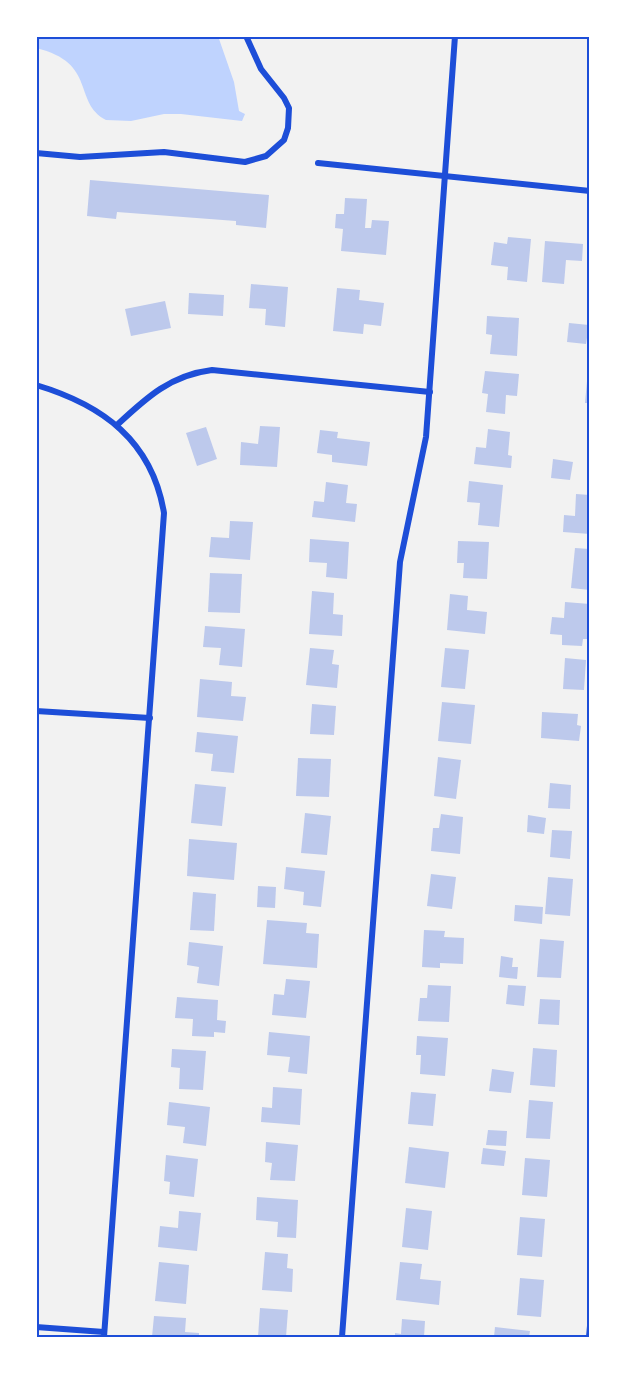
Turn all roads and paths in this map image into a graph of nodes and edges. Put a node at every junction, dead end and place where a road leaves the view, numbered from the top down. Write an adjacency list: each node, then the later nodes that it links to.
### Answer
1 (246, 36): 3 (street)
2 (455, 36): 5 (street)
3 (36, 153)
4 (318, 163): 5 (street)
5 (445, 178): 6 (street); 8 (street)
6 (590, 191)
7 (36, 386): 9 (street)
8 (430, 392): 9 (street); 15 (street)
9 (117, 425): 11 (street)
10 (36, 711): 11 (street)
11 (150, 718): 14 (street)
12 (590, 1326): 16 (street)
13 (36, 1327): 14 (street)
14 (104, 1335)
15 (342, 1337)
16 (589, 1337)

